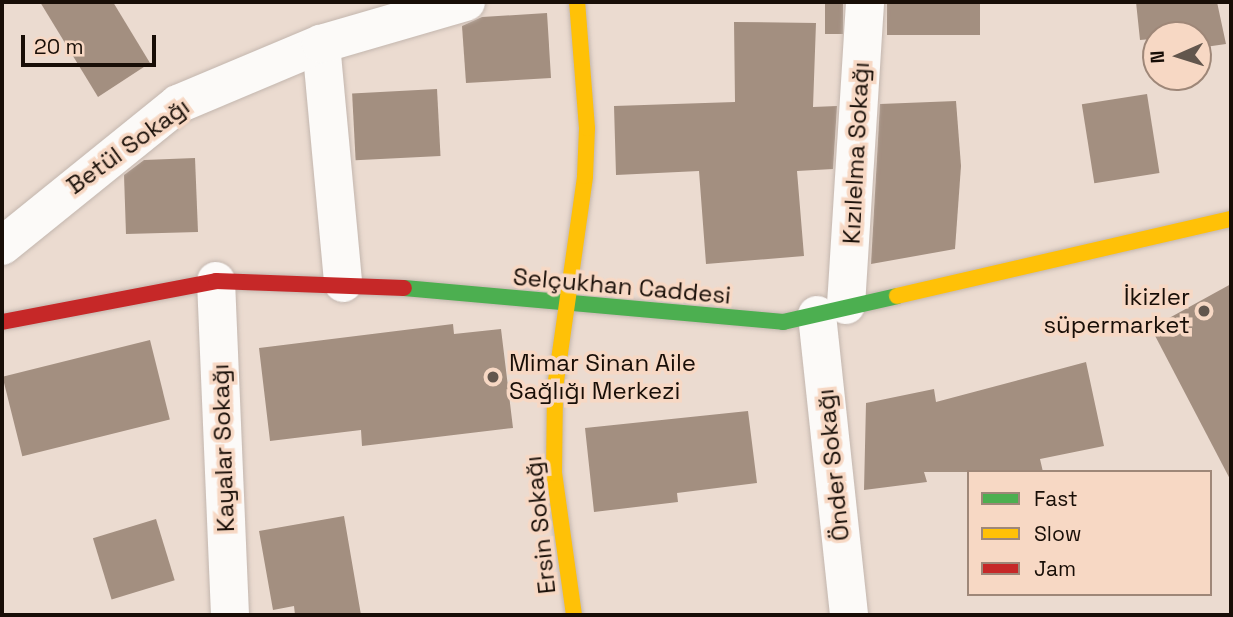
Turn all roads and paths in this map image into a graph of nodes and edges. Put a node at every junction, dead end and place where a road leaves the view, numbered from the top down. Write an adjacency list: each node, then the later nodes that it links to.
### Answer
1 (466, 2): 4 (street, Betül Sokağı)
2 (577, 2): 9 (street, Ersin Sokağı)
3 (865, 2): 10 (street, Kızılelma Sokağı)
4 (321, 44): 6 (street, Betül Sokağı); 8 (street)
5 (1231, 219): 10 (street, Selçukhan Caddesi)
6 (2, 246)
7 (216, 281): 8 (street, Selçukhan Caddesi); 11 (street, Selçukhan Caddesi); 12 (street, Kayalar Sokağı)
8 (343, 283): 9 (street, Selçukhan Caddesi)
9 (566, 305): 10 (street, Selçukhan Caddesi); 13 (street, Ersin Sokağı)
10 (832, 310): 14 (street, Önder Sokağı)
11 (2, 322)
12 (230, 615)
13 (574, 615)
14 (849, 615)

